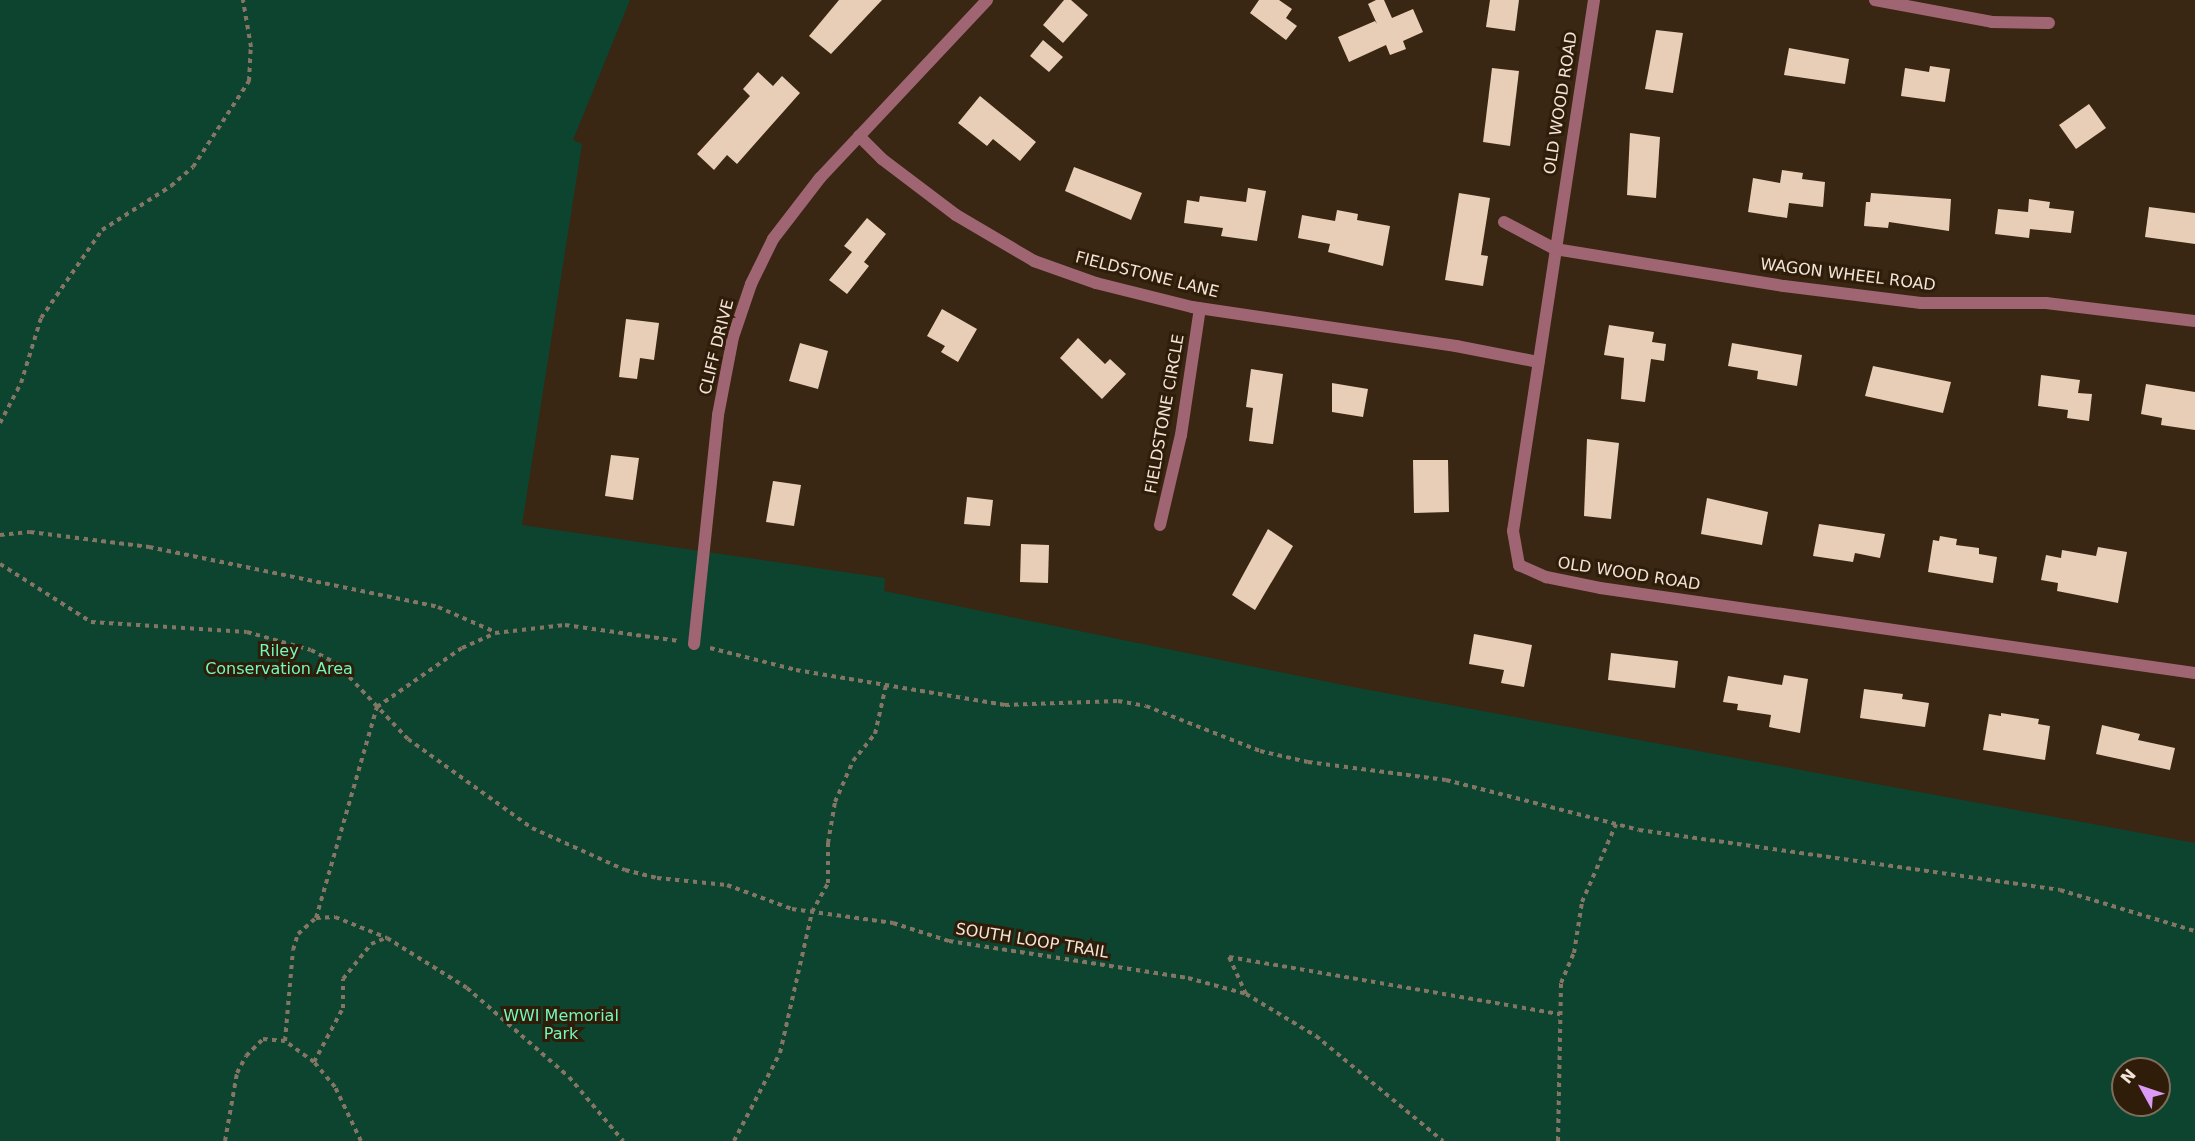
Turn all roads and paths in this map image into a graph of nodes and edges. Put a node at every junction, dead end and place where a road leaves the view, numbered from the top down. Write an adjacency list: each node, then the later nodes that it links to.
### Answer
1 (243, 0): 12 (path)
2 (987, 0): 6 (street, CLIFF DRIVE)
3 (1594, 0): 8 (street, OLD WOOD ROAD)
4 (1875, 0): 5 (street)
5 (2049, 23)
6 (859, 136): 9 (street, FIELDSTONE LANE); 17 (street, CLIFF DRIVE)
7 (1504, 222): 8 (street, WAGON WHEEL ROAD)
8 (1555, 249): 10 (street, WAGON WHEEL ROAD); 11 (street, OLD WOOD ROAD)
9 (1200, 308): 11 (street, FIELDSTONE LANE); 13 (street, FIELDSTONE CIRCLE)
10 (2195, 321)
11 (1538, 363): 18 (street, OLD WOOD ROAD)
12 (0, 423)
13 (1160, 525)
14 (0, 535): 16 (path)
15 (0, 564): 20 (path, SOUTH LOOP TRAIL)
16 (495, 633): 17 (path); 20 (path)
17 (694, 644): 19 (path)
18 (2195, 673)
19 (886, 685): 21 (path); 22 (path)
20 (377, 707): 22 (path, SOUTH LOOP TRAIL); 23 (path)
21 (1616, 824): 24 (path); 27 (path)
22 (812, 912): 26 (path, SOUTH LOOP TRAIL); 33 (path)
23 (316, 918): 25 (path); 28 (path)
24 (2195, 931)
25 (387, 938): 29 (path); 32 (path)
26 (1246, 994): 27 (path); 34 (path, SOUTH LOOP TRAIL)
27 (1560, 1014): 35 (path)
28 (285, 1041): 29 (path); 30 (path)
29 (314, 1062): 31 (path)
30 (225, 1141)
31 (361, 1141)
32 (623, 1141)
33 (735, 1141)
34 (1443, 1141)
35 (1558, 1141)

